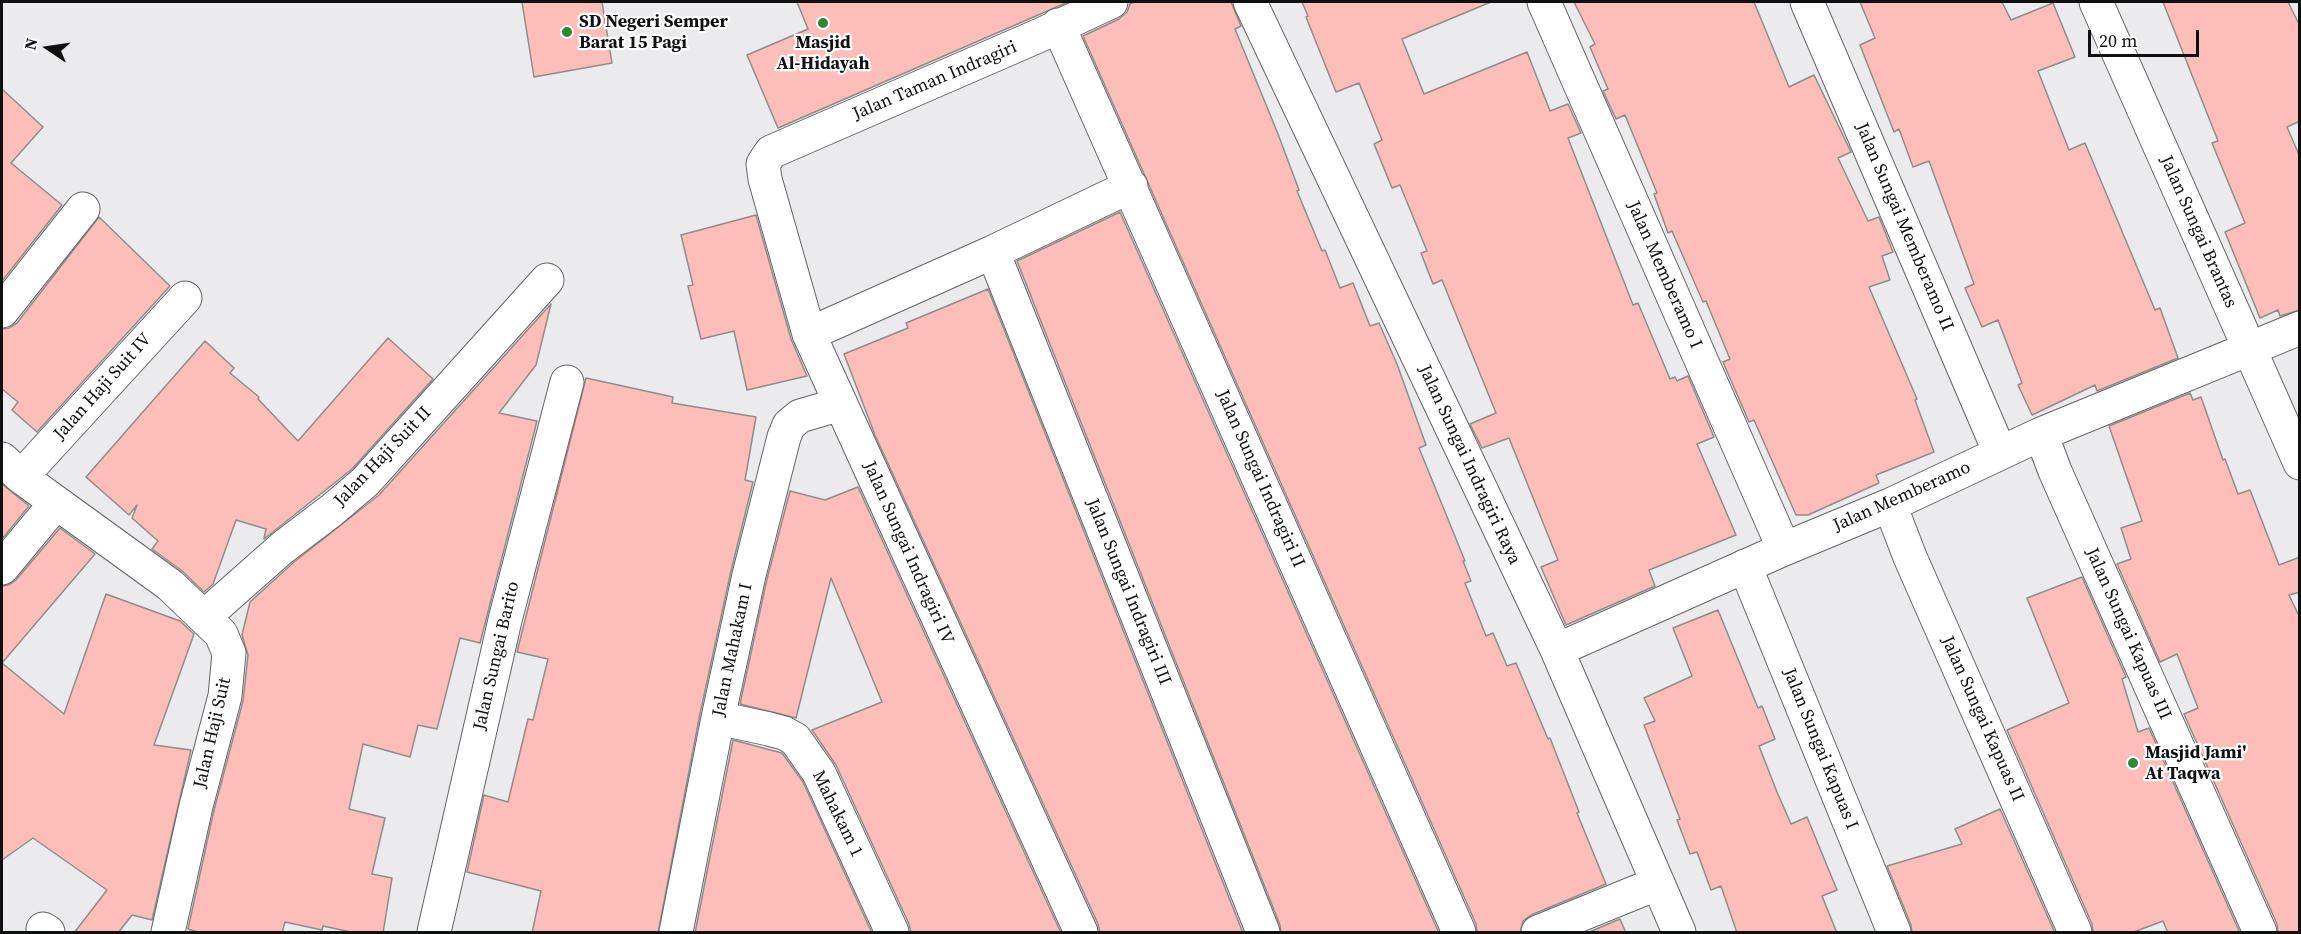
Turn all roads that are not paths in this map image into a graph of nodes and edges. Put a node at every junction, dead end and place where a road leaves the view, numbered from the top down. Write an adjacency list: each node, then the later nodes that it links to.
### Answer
1 (1111, 2): 6 (street, Jalan Taman Indragiri)
2 (1250, 2): 29 (street, Jalan Sungai Indragiri Raya)
3 (1544, 2): 25 (street, Jalan Memberamo I)
4 (1807, 2): 20 (street, Jalan Sungai Memberamo II)
5 (2096, 2): 16 (street, Jalan Sungai Brantas)
6 (1058, 25): 7 (street, Jalan Taman Indragiri); 8 (street, Jalan Sungai Indragiri II)
7 (763, 164): 15 (street, Jalan Sungai Indragiri IV)
8 (1131, 186): 10 (street); 38 (street, Jalan Sungai Indragiri II)
9 (83, 209): 13 (street)
10 (993, 252): 15 (street); 37 (street, Jalan Sungai Indragiri III)
11 (547, 280): 28 (street, Jalan Haji Suit II)
12 (185, 298): 22 (street, Jalan Haji Suit IV)
13 (2, 311)
14 (2300, 328): 16 (street, Jalan Memberamo)
15 (809, 334): 18 (street, Jalan Sungai Indragiri IV)
16 (2250, 350): 19 (street, Jalan Memberamo); 21 (street, Jalan Sungai Brantas)
17 (567, 381): 33 (street, Jalan Sungai Barito)
18 (841, 404): 30 (street, Jalan Mahakam I); 36 (street, Jalan Sungai Indragiri IV)
19 (2041, 434): 20 (street, Jalan Memberamo); 43 (street, Jalan Sungai Kapuas III)
20 (2000, 453): 24 (street, Jalan Memberamo)
21 (2300, 464)
22 (11, 468): 23 (street, Jalan Haji Suit)
23 (56, 503): 27 (street); 28 (street, Jalan Haji Suit)
24 (1890, 505): 25 (street, Jalan Memberamo); 42 (street, Jalan Sungai Kapuas II)
25 (1784, 549): 26 (street, Jalan Memberamo)
26 (1745, 566): 29 (street, Jalan Memberamo); 41 (street, Jalan Sungai Kapuas I)
27 (2, 568)
28 (204, 617): 32 (street, Jalan Haji Suit)
29 (1557, 650): 31 (street, Jalan Sungai Indragiri Raya)
30 (718, 718): 34 (street, Jalan Mahakam I); 35 (street, Mahakam 1)
31 (1656, 884): 39 (street); 40 (street, Jalan Sungai Indragiri Raya)
32 (168, 933)
33 (434, 933)
34 (676, 933)
35 (892, 933)
36 (1081, 933)
37 (1263, 933)
38 (1459, 933)
39 (1538, 933)
40 (1679, 933)
41 (1894, 933)
42 (2075, 933)
43 (2260, 933)

